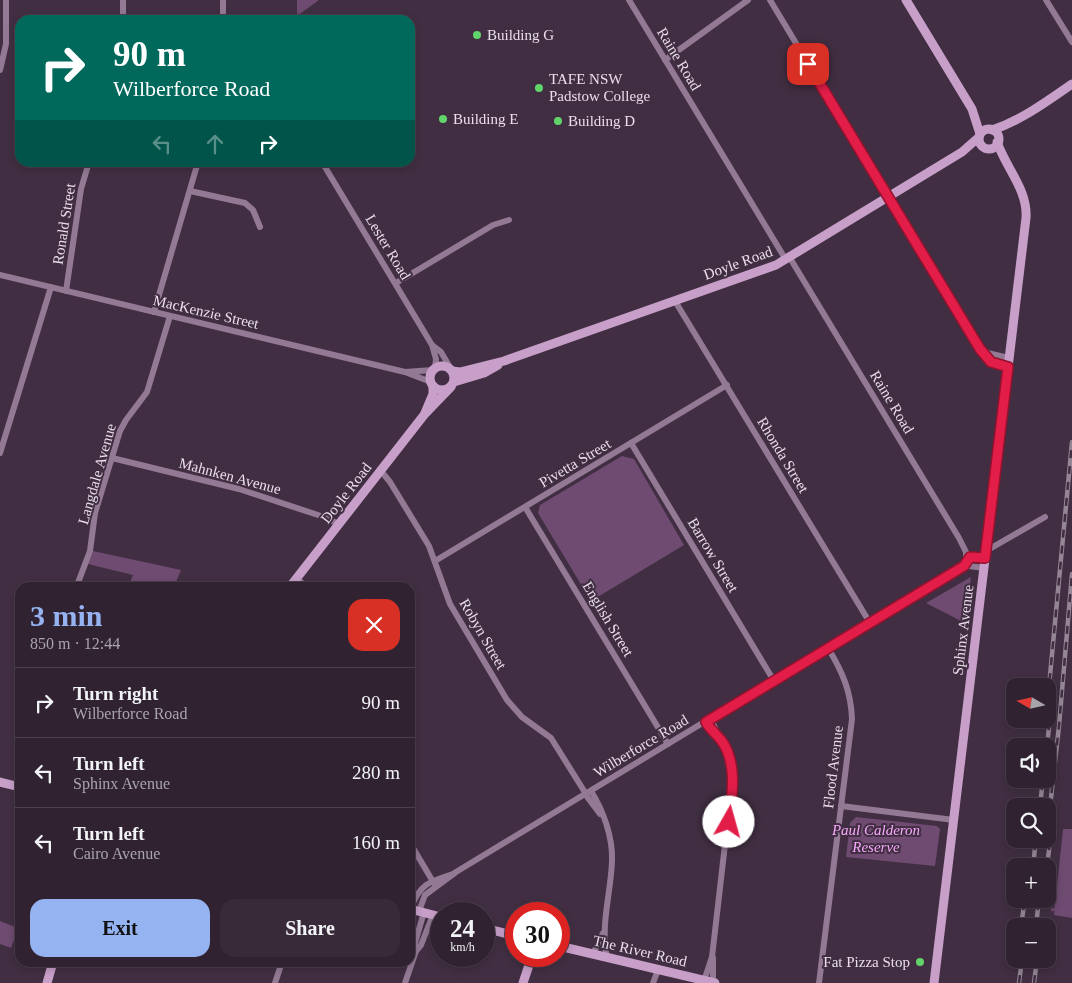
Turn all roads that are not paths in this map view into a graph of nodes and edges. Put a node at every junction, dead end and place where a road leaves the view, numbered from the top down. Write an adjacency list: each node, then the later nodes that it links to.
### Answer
1 (6, 0): 13 (street)
2 (123, 0): 9 (street)
3 (223, 0): 10 (street)
4 (629, 0): 12 (street, Raine Road)
5 (748, 0): 12 (street)
6 (770, 0): 29 (street)
7 (906, 0): 17 (street)
8 (1046, 0): 11 (street)
9 (123, 15)
10 (223, 15)
11 (1072, 42)
12 (665, 60): 32 (street, Raine Road)
13 (0, 70)
14 (1072, 84): 16 (street)
15 (1072, 91): 16 (street)
16 (1053, 99): 18 (street)
17 (972, 109): 19 (street); 20 (street)
18 (1014, 122): 19 (street); 21 (street)
19 (991, 130): 20 (street); 21 (street)
20 (980, 135): 22 (street); 23 (street, Doyle Road)
21 (998, 141): 22 (street); 24 (street, Sphinx Avenue)
22 (985, 148): 23 (street, Doyle Road); 24 (street, Sphinx Avenue)
23 (962, 152): 29 (street, Doyle Road)
24 (1006, 165): 42 (street, Sphinx Avenue)
25 (88, 167): 36 (street, Ronald Street)
26 (197, 167): 28 (street)
27 (325, 167): 34 (street, Lester Road)
28 (190, 191): 31 (street); 38 (street)
29 (888, 198): 32 (street, Doyle Road); 42 (street)
30 (509, 220): 34 (street)
31 (260, 227)
32 (788, 259): 37 (street, Doyle Road); 59 (street, Raine Road)
33 (0, 275): 35 (street, MacKenzie Street)
34 (396, 283): 40 (street, Lester Road)
35 (51, 287): 36 (street, MacKenzie Street); 51 (street)
36 (66, 291): 38 (street, MacKenzie Street)
37 (675, 301): 41 (street, Doyle Road); 48 (street, Rhonda Street)
38 (154, 312): 39 (street, MacKenzie Street)
39 (170, 316): 45 (street, MacKenzie Street); 52 (street, Langdale Avenue)
40 (432, 345): 43 (street, Lester Road); 44 (street, Lester Road)
41 (504, 361): 44 (street, Doyle Road); 47 (street, Doyle Road)
42 (1008, 363): 57 (street, Sphinx Avenue)
43 (434, 369): 44 (street); 45 (street, MacKenzie Street); 46 (street)
44 (451, 370): 47 (street)
45 (406, 372): 46 (street, MacKenzie Street)
46 (432, 384): 47 (street); 49 (street, Doyle Road)
47 (452, 384): 49 (street, Doyle Road)
48 (727, 385): 50 (street, Pivetta Street); 65 (street, Rhonda Street)
49 (424, 416): 53 (street, Doyle Road)
50 (631, 443): 54 (street, Pivetta Street); 67 (street, Barrow Street)
51 (0, 453)
52 (112, 458): 56 (street, Mahnken Avenue); 62 (street, Langdale Avenue)
53 (381, 471): 56 (street, Doyle Road); 58 (street, Robyn Street)
54 (525, 507): 58 (street, Pivetta Street); 69 (street, English Street)
55 (1045, 516): 57 (street, Wilberforce Road)
56 (338, 524): 61 (street, Doyle Road)
57 (985, 554): 59 (street, Wilberforce Road); 60 (street, Sphinx Avenue)
58 (435, 561): 72 (street, Robyn Street)
59 (966, 562): 60 (street); 65 (street, Wilberforce Road)
60 (984, 568): 74 (street, Sphinx Avenue)
61 (297, 578): 63 (street, Doyle Road); 64 (street)
62 (78, 582)
63 (294, 582)
64 (301, 582)
65 (870, 623): 66 (street, Wilberforce Road)
66 (828, 648): 67 (street, Wilberforce Road); 73 (street, Flood Avenue)
67 (774, 680): 68 (street, Wilberforce Road)
68 (708, 720): 69 (street, Wilberforce Road); 90 (street)
69 (668, 744): 72 (street, Wilberforce Road)
70 (0, 782): 71 (street)
71 (15, 786)
72 (587, 793): 76 (street, Wilberforce Road); 80 (street, Robyn Street)
73 (842, 806): 74 (street); 96 (street, Flood Avenue)
74 (954, 820): 97 (street, Sphinx Avenue)
75 (415, 851): 77 (street)
76 (456, 872): 77 (street, Wilberforce Road); 78 (street, Wilberforce Road)
77 (433, 881): 78 (street); 79 (street, Wilberforce Road)
78 (437, 888): 79 (street, Wilberforce Road)
79 (423, 912): 82 (street)
80 (605, 929): 83 (street); 84 (street)
81 (570, 949): 83 (street, The River Road)
82 (415, 954)
83 (593, 954): 84 (street, The River Road)
84 (606, 958): 88 (street, The River Road)
85 (280, 967): 92 (street)
86 (410, 967): 93 (street)
87 (528, 967): 94 (street)
88 (658, 970): 90 (street, The River Road); 95 (street)
89 (48, 978): 91 (street)
90 (711, 982)
91 (43, 983)
92 (275, 983)
93 (405, 983)
94 (523, 983)
95 (653, 983)
96 (819, 983)
97 (934, 983)

